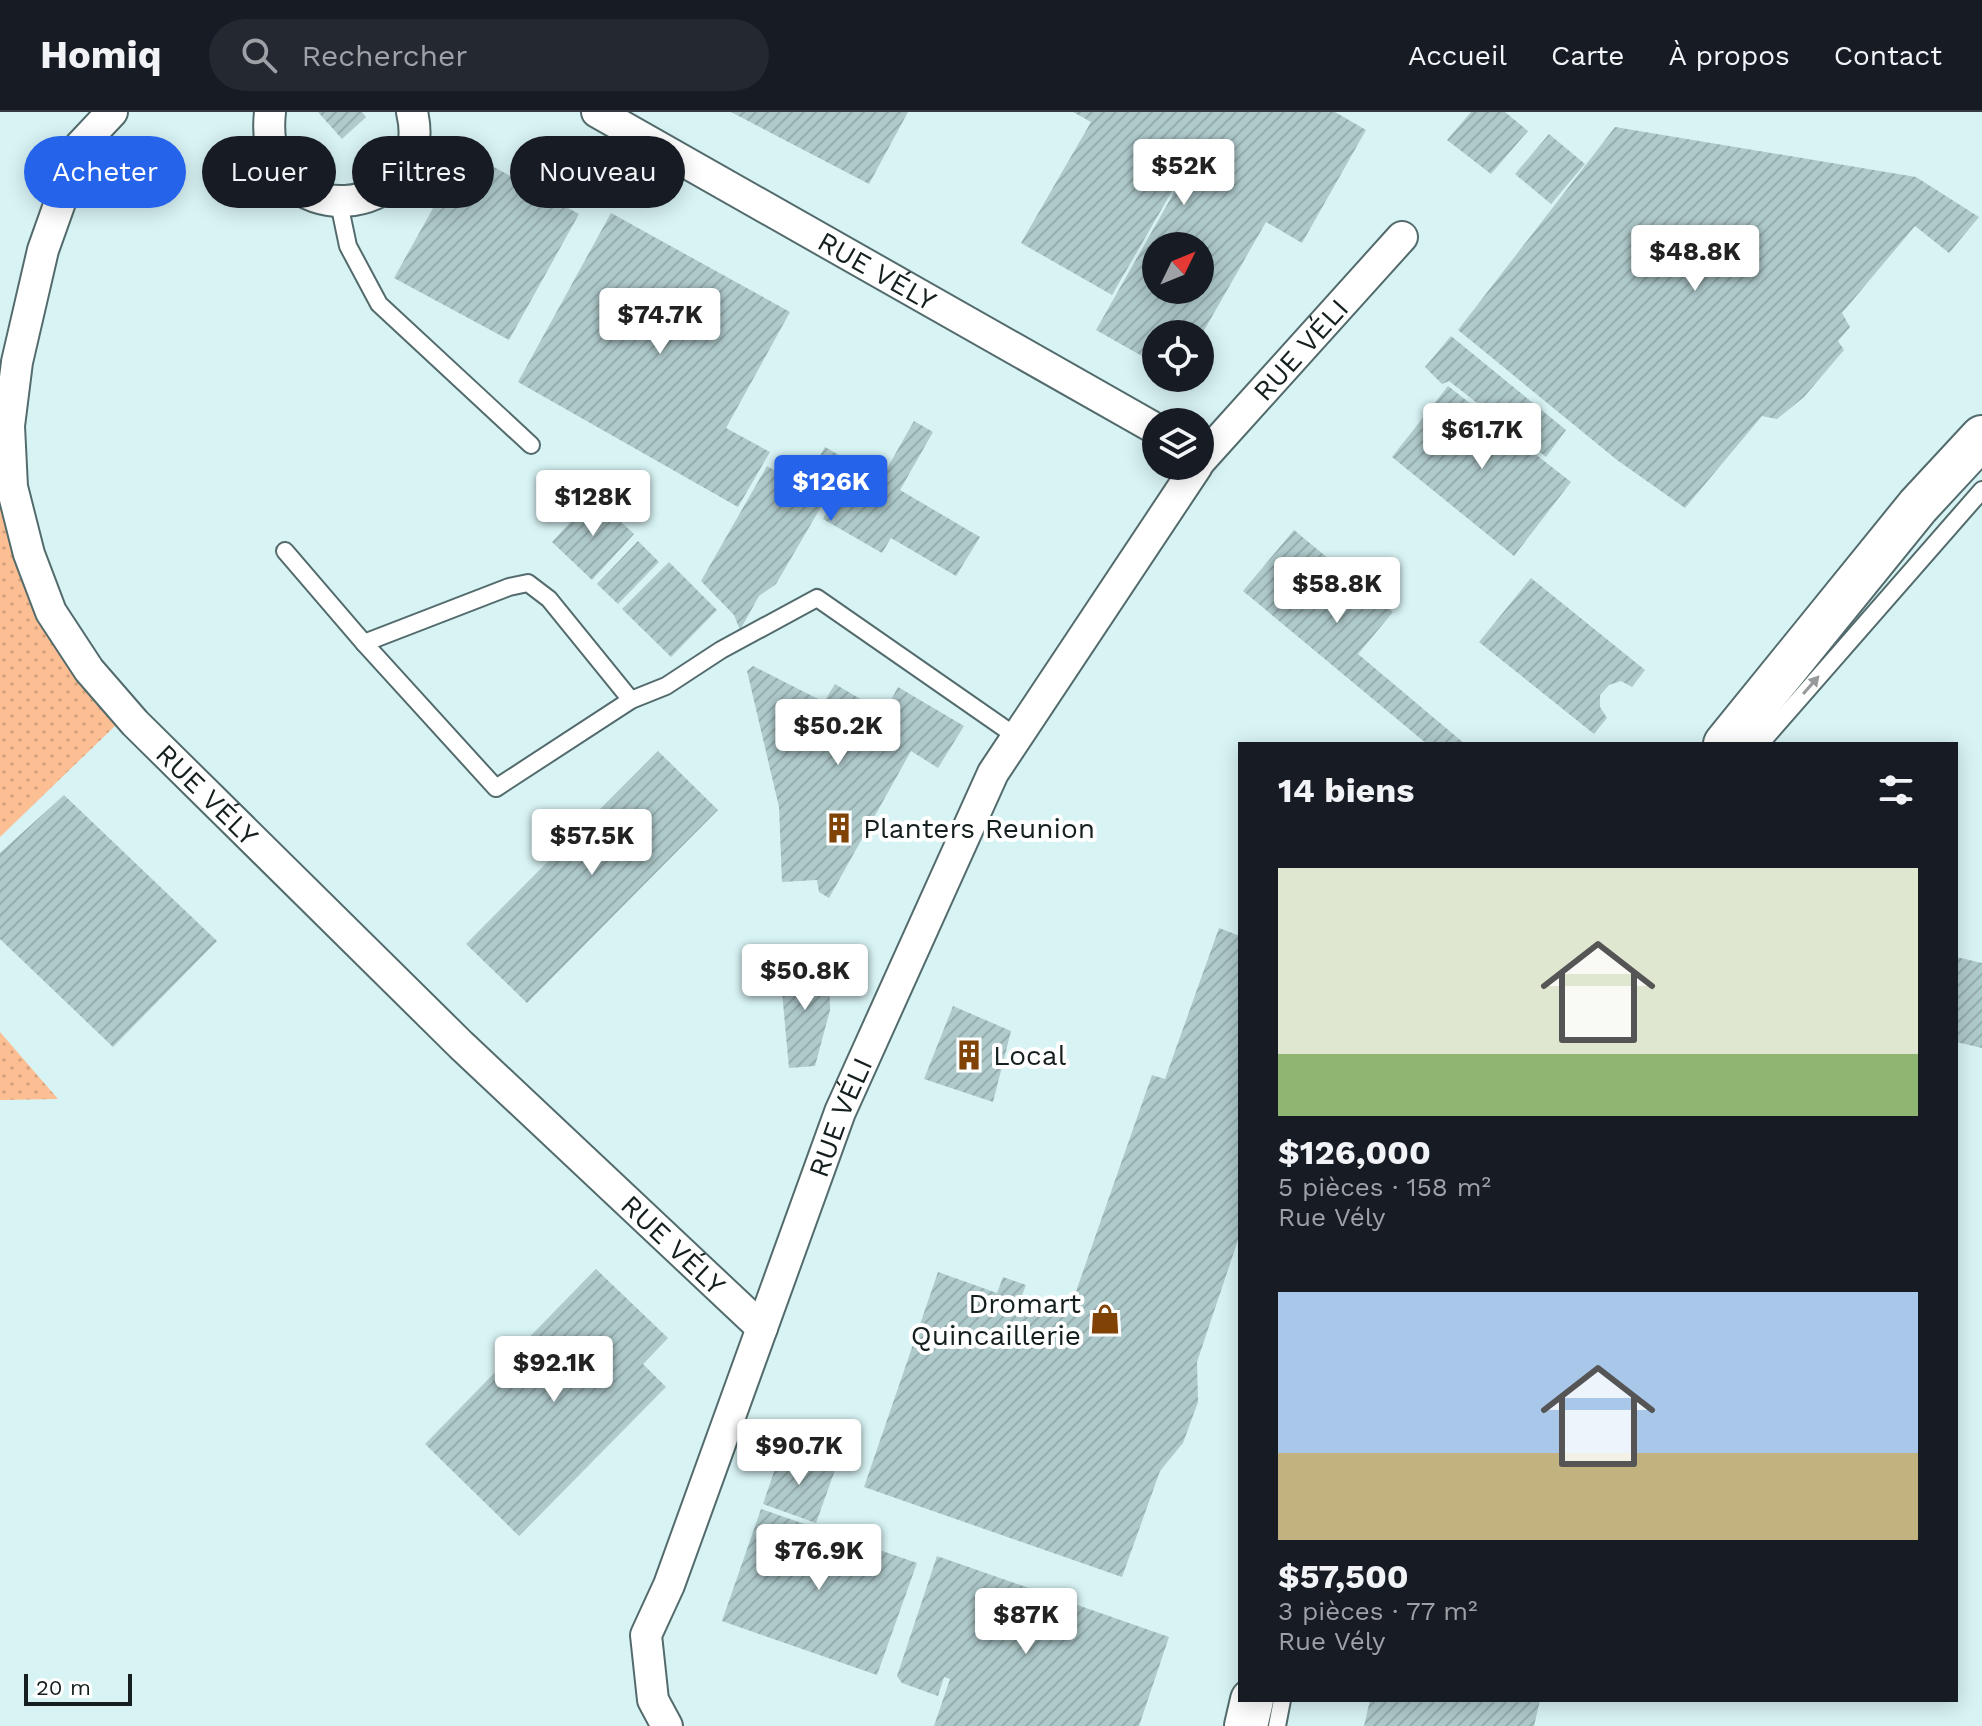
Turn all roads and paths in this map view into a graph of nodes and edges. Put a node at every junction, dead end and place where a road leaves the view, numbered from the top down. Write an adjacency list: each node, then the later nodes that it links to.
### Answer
1 (112, 112): 19 (street, RUE VÉLY)
2 (270, 112): 5 (street)
3 (412, 112): 5 (street)
4 (597, 112): 7 (street, RUE VÉLY)
5 (339, 203): 10 (lane)
6 (1402, 237): 9 (street, RUE VÉLI)
7 (1142, 421)
8 (1982, 437): 17 (main road)
9 (1214, 444)
10 (531, 445)
11 (1186, 480): 16 (street, RUE VÉLI)
12 (1982, 490): 18 (lane, one-way to 12)
13 (285, 551): 14 (lane)
14 (364, 643): 15 (lane); 15 (lane)
15 (631, 700): 16 (lane)
16 (1017, 737): 19 (street, RUE VÉLI)
17 (1727, 742)
18 (1762, 742)
19 (762, 1328): 22 (street, RUE VÉLI)
20 (1252, 1702): 23 (main road)
21 (1282, 1702): 24 (lane)
22 (667, 1726)
23 (1246, 1726)
24 (1277, 1726)

